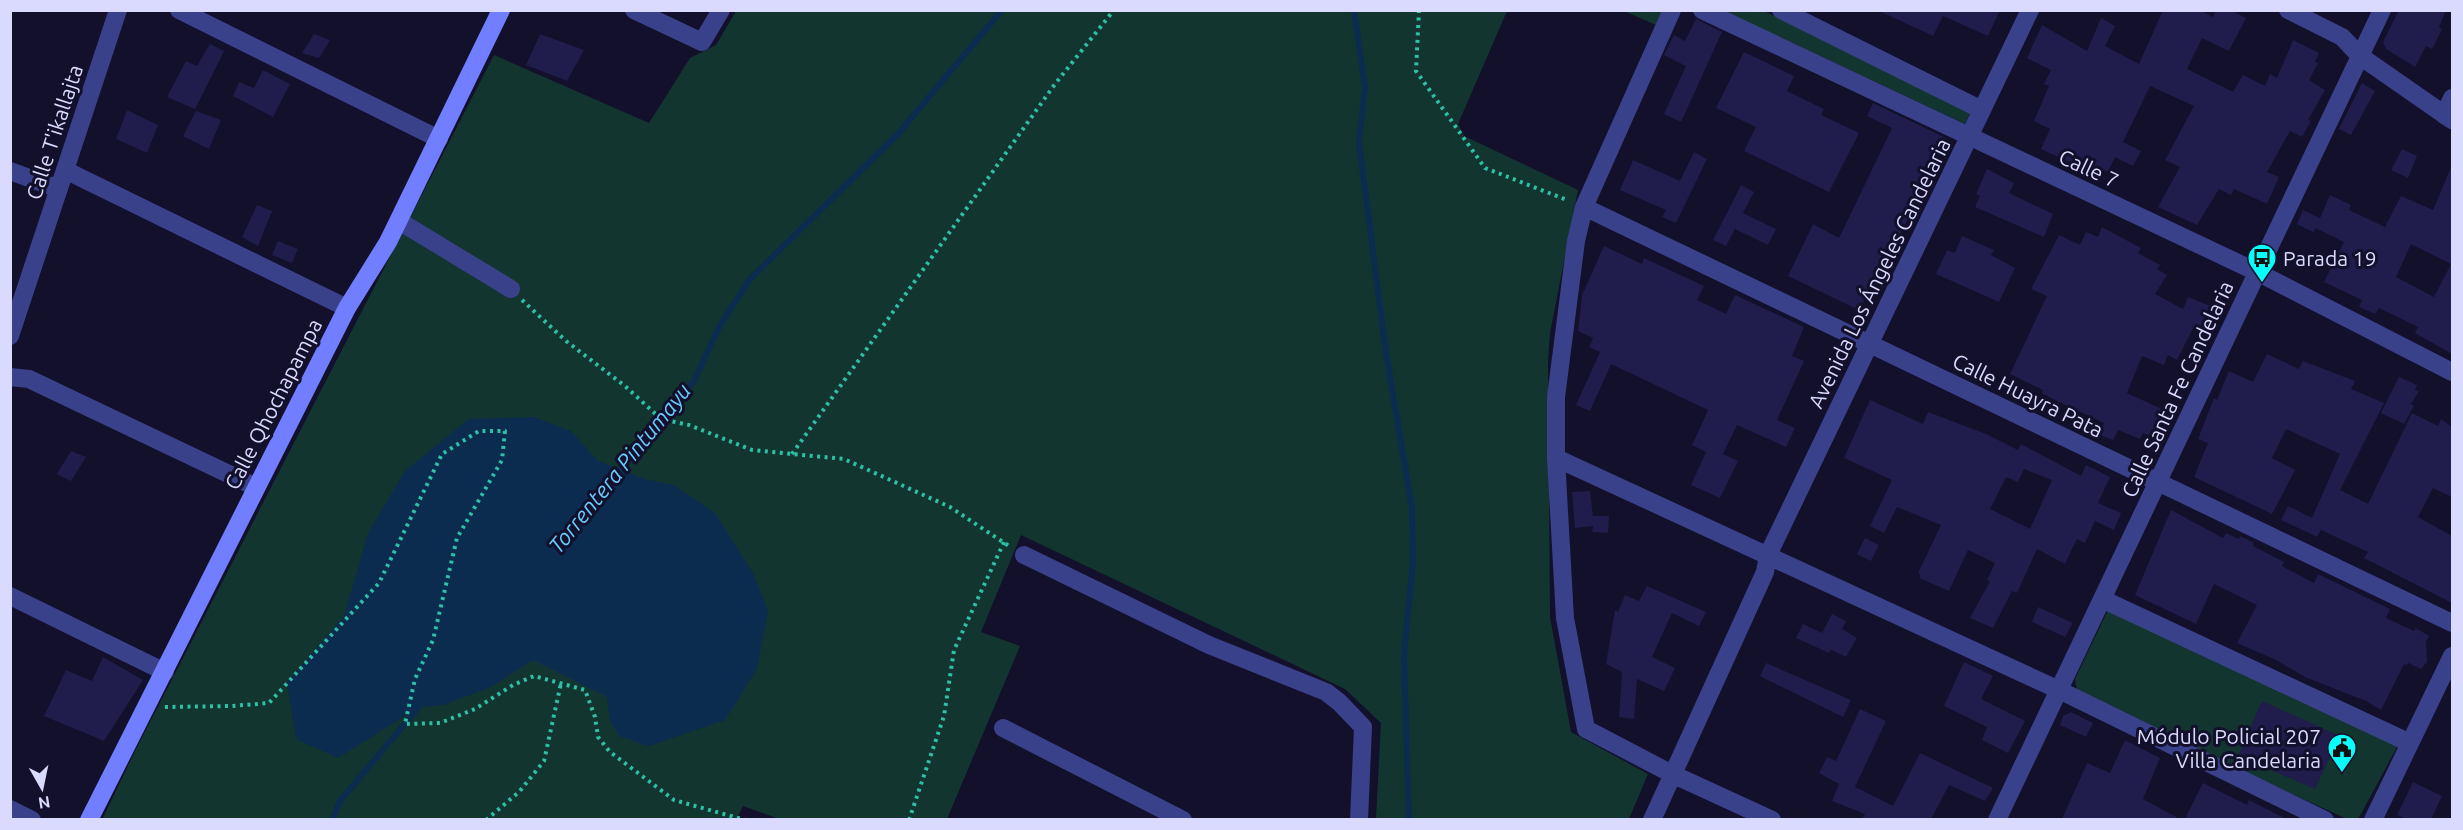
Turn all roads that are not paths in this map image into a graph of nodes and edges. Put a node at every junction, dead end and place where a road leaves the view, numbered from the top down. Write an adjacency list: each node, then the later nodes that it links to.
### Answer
1 (118, 10): 18 (street, Calle T'ikallajta)
2 (179, 10): 17 (street)
3 (501, 10): 17 (street, Calle Qhochapampa)
4 (634, 10): 5 (street)
5 (720, 10)
6 (1672, 10): 21 (street)
7 (1702, 10): 16 (street, Calle 7)
8 (1781, 10): 14 (street)
9 (2030, 10): 14 (street, Avenida Los Ángeles Candelaria)
10 (2288, 10): 12 (street)
11 (2382, 10): 12 (street, Calle Santa Fe Candelaria)
12 (2360, 56): 15 (street); 23 (street, Calle Santa Fe Candelaria)
13 (2452, 98): 15 (street)
14 (1982, 110): 16 (street, Avenida Los Ángeles Candelaria)
15 (2448, 117)
16 (1971, 137): 23 (street, Calle 7); 27 (street, Avenida Los Ángeles Candelaria)
17 (439, 139): 22 (street, Calle Qhochapampa)
18 (65, 170): 20 (street, Calle T'ikallajta); 25 (street)
19 (10, 171): 20 (street)
20 (59, 189): 26 (street, Calle T'ikallajta)
21 (1584, 207): 27 (street, Calle Huayra Pata); 30 (street)
22 (399, 221): 24 (street); 25 (street, Calle Qhochapampa)
23 (2257, 272): 28 (street, Calle 7); 31 (street, Calle Santa Fe Candelaria)
24 (511, 289)
25 (347, 308): 32 (street, Calle Qhochapampa)
26 (10, 336)
27 (1869, 344): 31 (street, Calle Huayra Pata); 34 (street, Avenida Los Ángeles Candelaria)
28 (2452, 372)
29 (10, 377): 32 (street)
30 (1556, 458): 34 (street); 43 (street)
31 (2158, 482): 36 (street, Calle Santa Fe Candelaria); 37 (street, Calle Huayra Pata)
32 (255, 487): 39 (street, Calle Qhochapampa)
33 (1024, 555): 48 (street)
34 (1768, 555): 40 (street); 43 (street, Avenida Los Ángeles Candelaria)
35 (10, 596): 39 (street)
36 (2102, 599): 40 (street, Calle Santa Fe Candelaria); 42 (street)
37 (2452, 623)
38 (2452, 656): 42 (street)
39 (165, 672): 46 (street, Calle Qhochapampa)
40 (2059, 690): 51 (street, Calle Santa Fe Candelaria); 52 (street)
41 (1003, 728): 47 (street)
42 (2410, 743): 53 (street)
43 (1672, 774): 49 (street, Avenida Los Ángeles Candelaria); 50 (street)
44 (10, 809): 45 (street)
45 (32, 819)
46 (89, 819)
47 (1183, 819)
48 (1359, 819)
49 (1652, 819)
50 (1772, 819)
51 (1997, 819)
52 (2325, 819)
53 (2373, 819)

